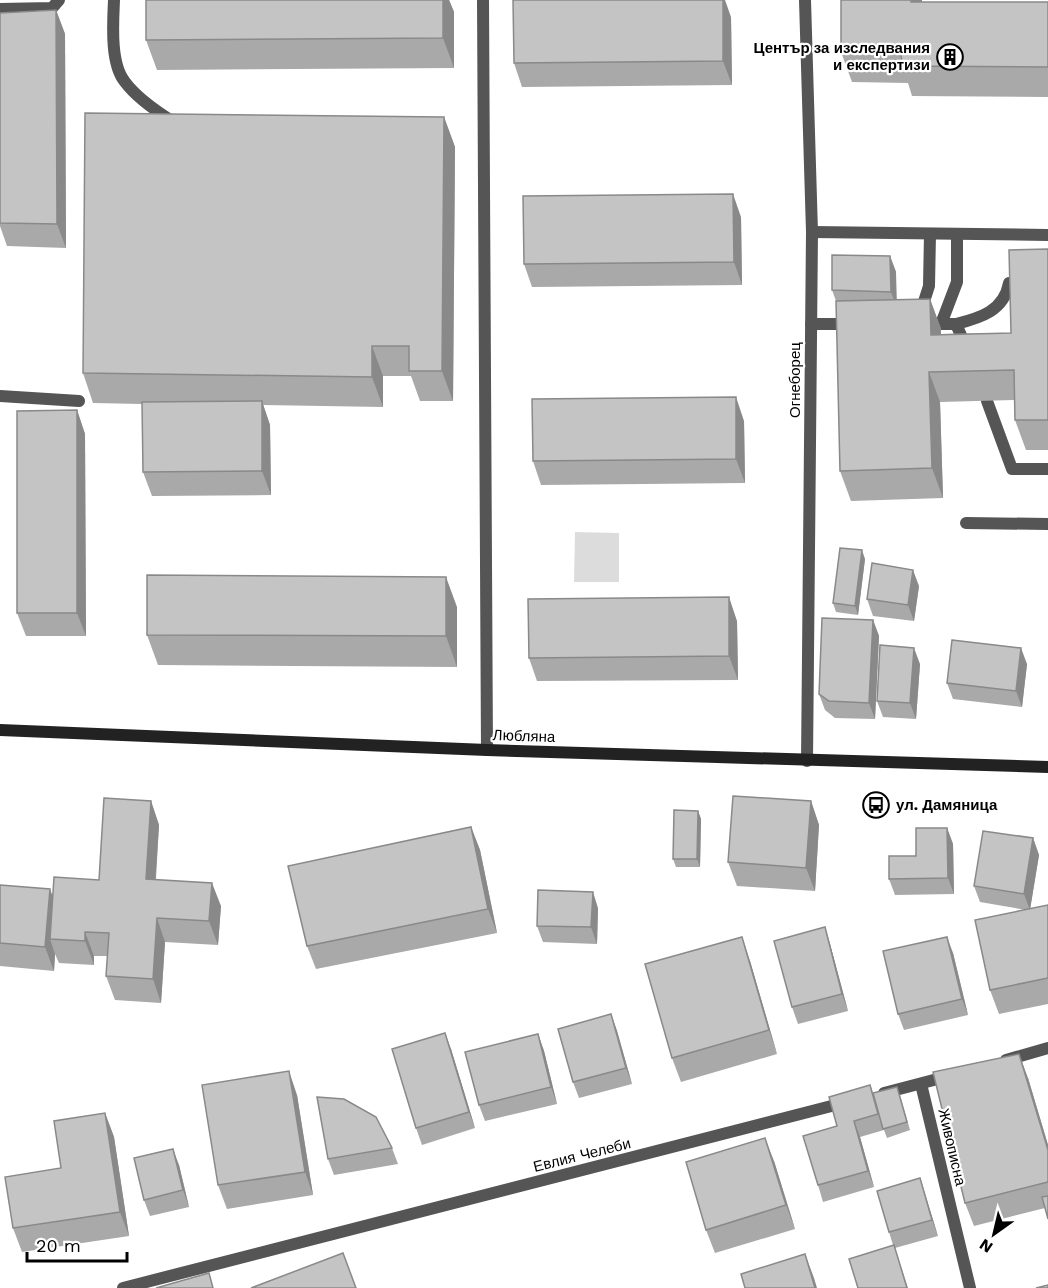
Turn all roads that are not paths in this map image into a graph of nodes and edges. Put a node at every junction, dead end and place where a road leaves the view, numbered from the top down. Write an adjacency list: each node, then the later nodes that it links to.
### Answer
1 (58, 0): 5 (street)
2 (114, 0): 6 (street)
3 (483, 0): 24 (street)
4 (805, 0): 7 (street, Огнеборец)
5 (0, 9)
6 (189, 125)
7 (812, 232): 8 (street); 12 (street, Огнеборец)
8 (930, 234): 9 (street); 14 (street)
9 (957, 234): 10 (street); 14 (street)
10 (1048, 235)
11 (1009, 284): 15 (street)
12 (811, 324): 13 (street); 25 (street, Огнеборец)
13 (870, 324)
14 (941, 324): 15 (street)
15 (956, 324): 16 (street)
16 (972, 364)
17 (0, 396): 18 (street)
18 (79, 400)
19 (987, 401): 20 (street)
20 (1048, 469)
21 (966, 523): 22 (street)
22 (1048, 524)
23 (0, 730): 24 (street, Любляна)
24 (488, 750): 25 (street, Любляна)
25 (807, 761): 26 (street, Любляна)
26 (1048, 767)
27 (1048, 1048): 28 (street)
28 (990, 1064)
29 (956, 1074): 30 (street)
30 (921, 1084): 31 (street); 34 (street, Живописна)
31 (876, 1095)
32 (854, 1101): 33 (street, Евлия Челеби)
33 (123, 1288)
34 (970, 1288)

